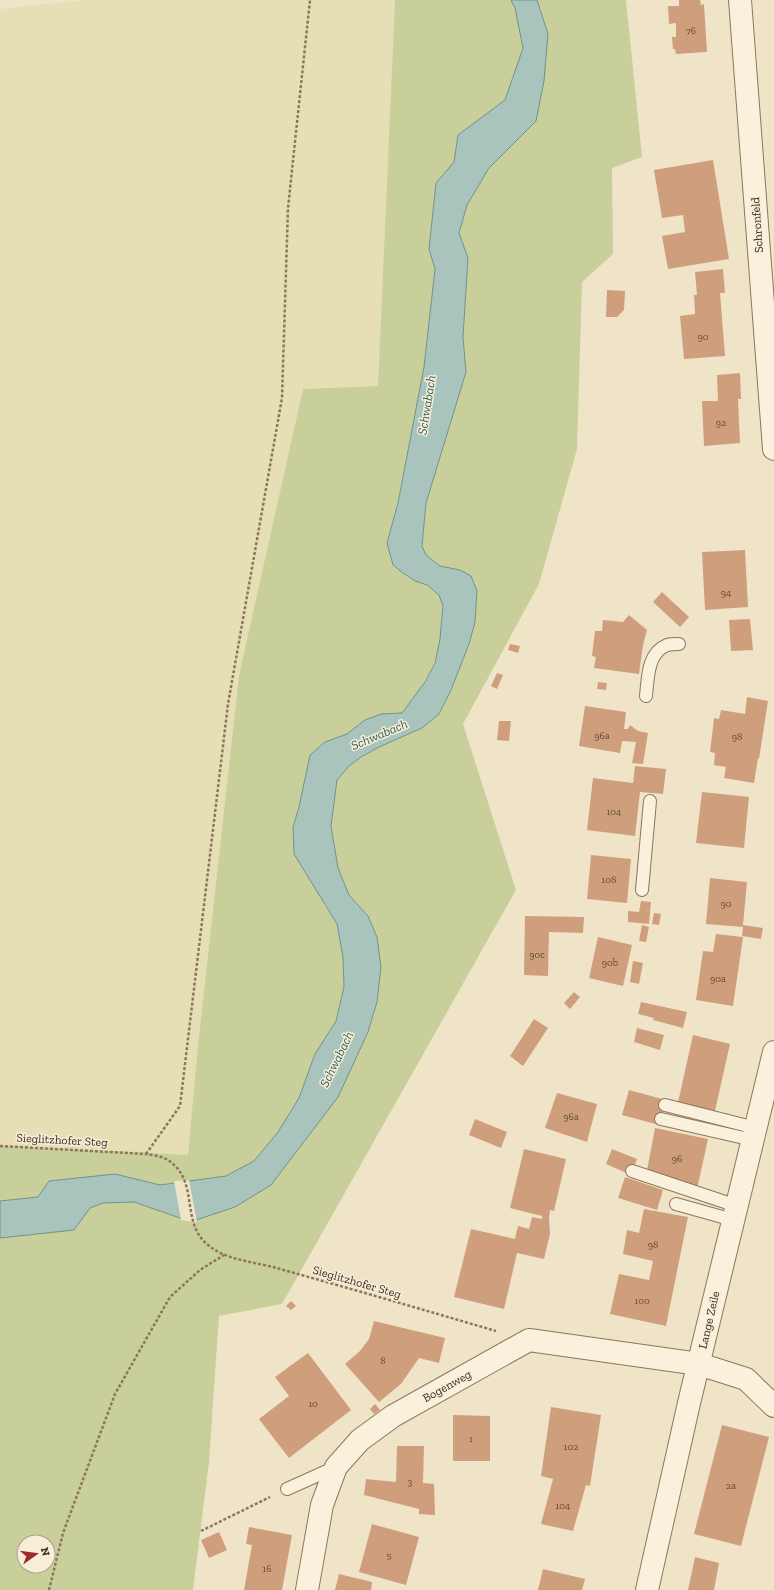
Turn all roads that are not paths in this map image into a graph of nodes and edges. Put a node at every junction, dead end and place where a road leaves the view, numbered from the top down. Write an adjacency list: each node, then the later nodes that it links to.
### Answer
1 (740, 0): 2 (street, Schronfeld)
2 (769, 308): 3 (street, Schronfeld)
3 (774, 449)
4 (680, 644): 5 (lane)
5 (646, 696)
6 (650, 801): 7 (lane)
7 (642, 890)
8 (774, 1052): 11 (street, Lange Zeile)
9 (665, 1105): 11 (lane)
10 (661, 1119): 11 (lane)
11 (754, 1134): 14 (street, Lange Zeile)
12 (632, 1171): 14 (lane)
13 (676, 1204): 14 (lane)
14 (735, 1213): 15 (street, Lange Zeile)
15 (699, 1364): 16 (street); 17 (street, Bogenweg); 20 (street, Lange Zeile)
16 (774, 1406)
17 (336, 1467): 18 (lane); 19 (street, Bogenweg)
18 (287, 1489)
19 (307, 1590)
20 (647, 1590)

